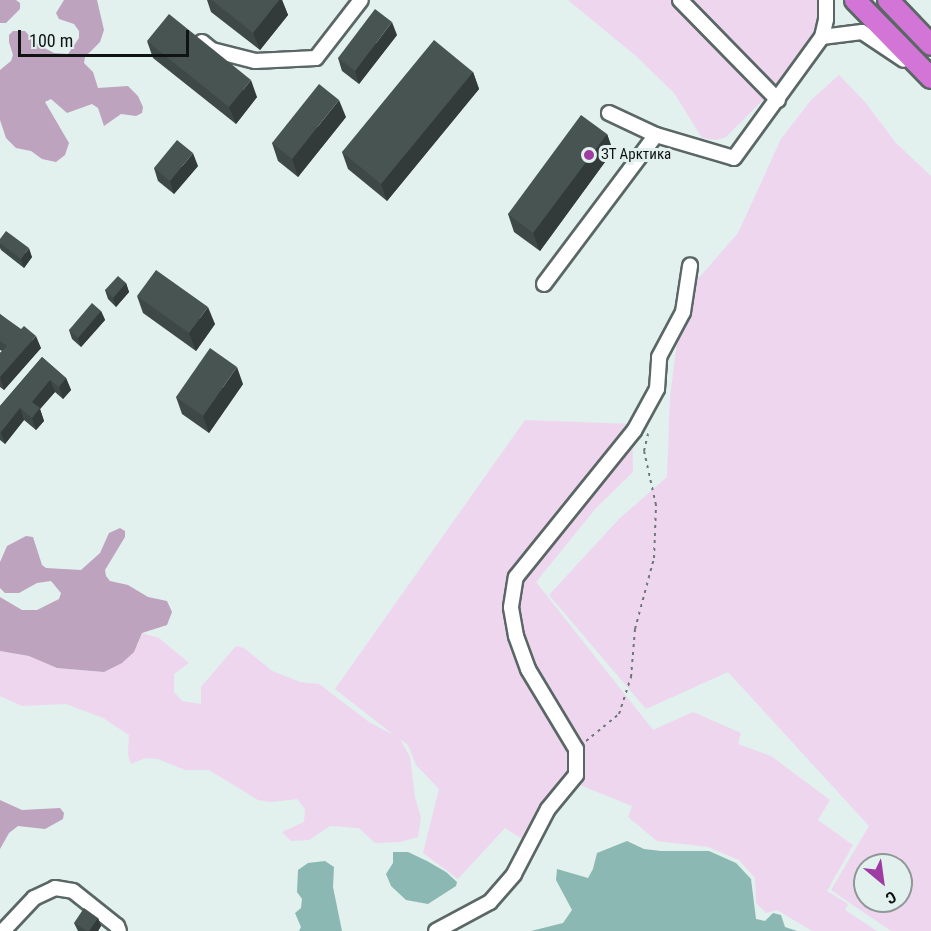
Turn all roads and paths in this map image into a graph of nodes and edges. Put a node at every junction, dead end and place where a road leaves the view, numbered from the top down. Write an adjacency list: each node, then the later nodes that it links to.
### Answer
1 (361, 0): 6 (lane)
2 (681, 0): 10 (lane)
3 (826, 0): 7 (lane)
4 (855, 0): 9 (highway)
5 (888, 0): 8 (highway)
6 (190, 32)
7 (822, 37): 9 (lane); 10 (lane)
8 (931, 45)
9 (931, 79)
10 (778, 100): 12 (lane)
11 (609, 113): 12 (lane)
12 (656, 135): 14 (lane)
13 (690, 266): 16 (lane)
14 (544, 284)
15 (649, 430): 16 (path)
16 (576, 749): 19 (lane)
17 (3, 931): 18 (lane)
18 (119, 931)
19 (436, 931)

